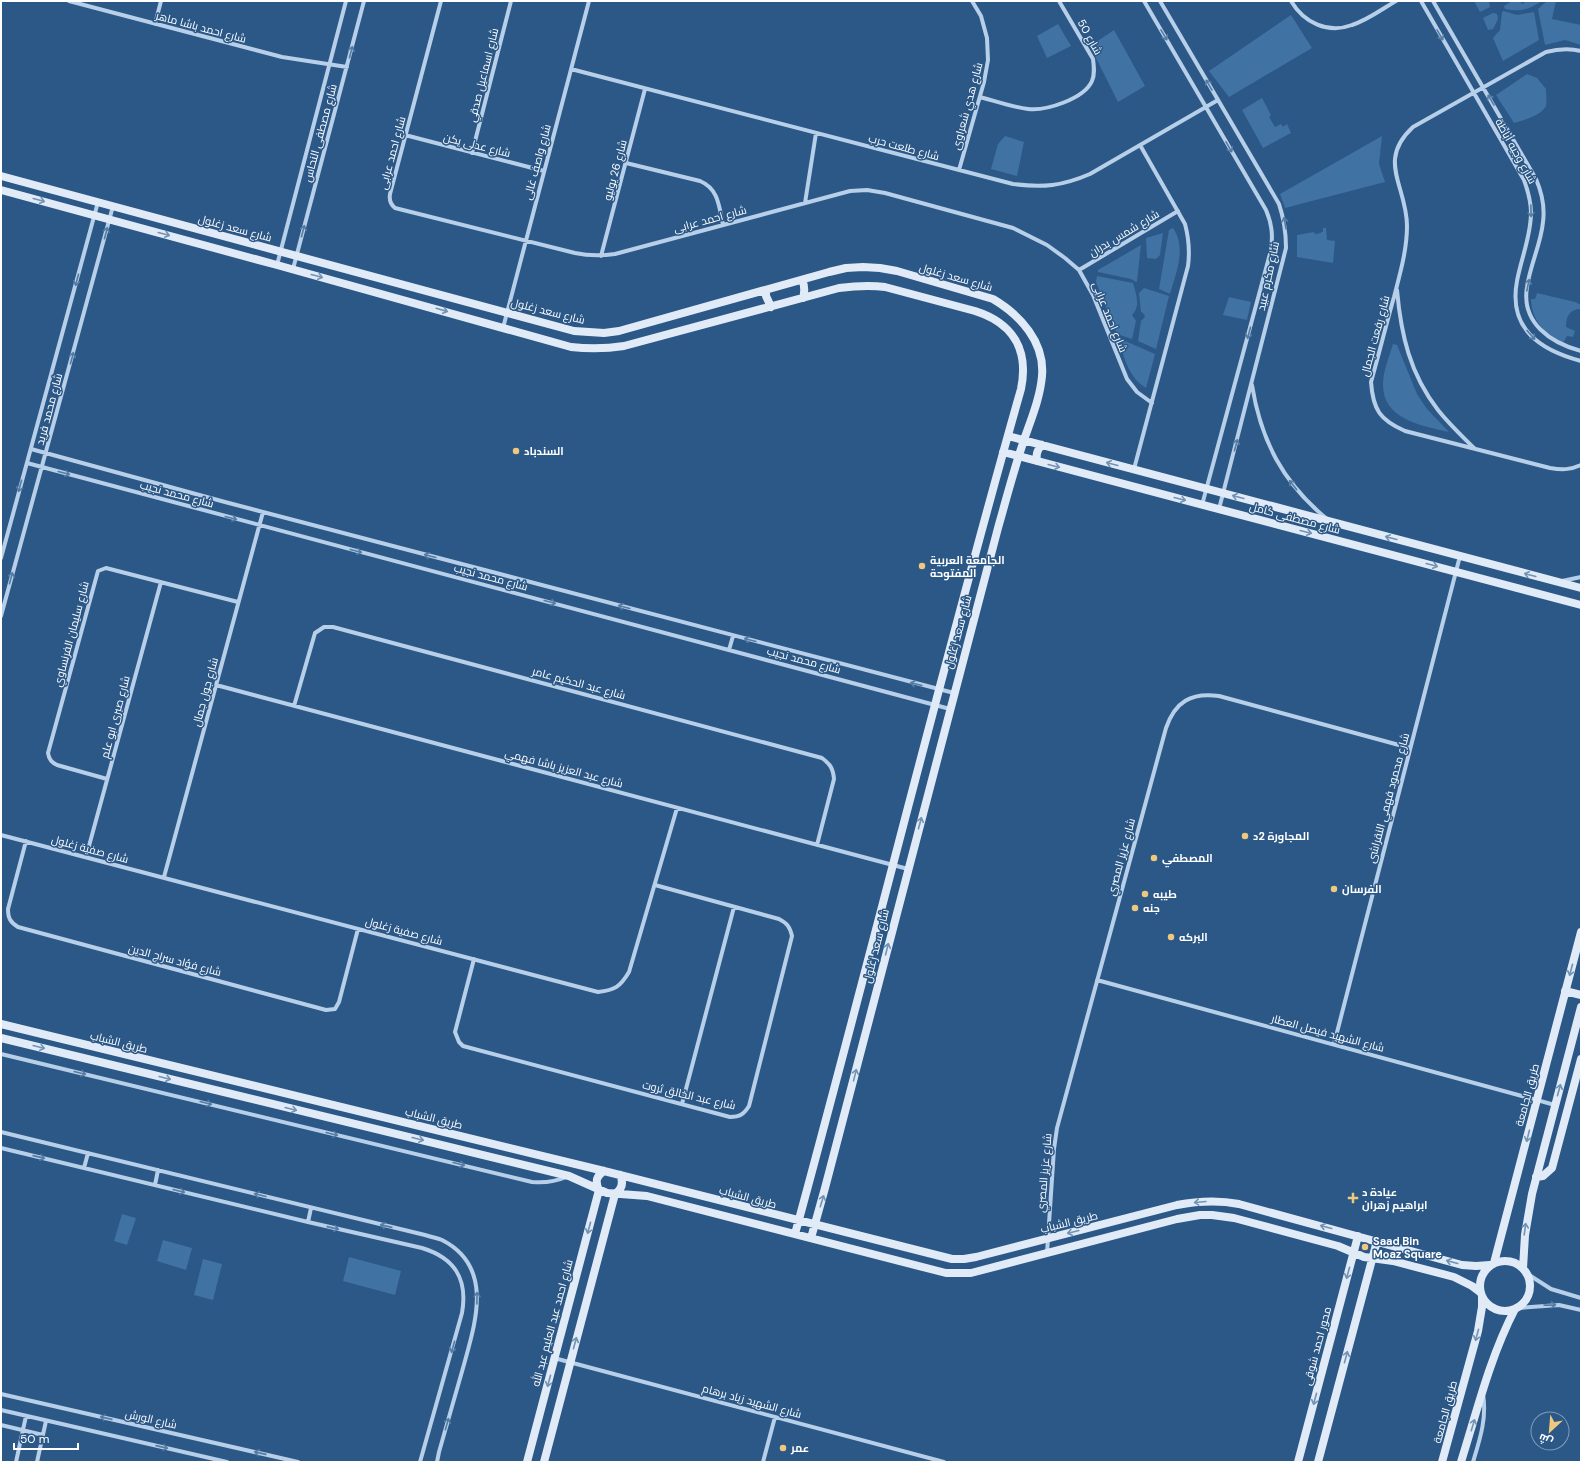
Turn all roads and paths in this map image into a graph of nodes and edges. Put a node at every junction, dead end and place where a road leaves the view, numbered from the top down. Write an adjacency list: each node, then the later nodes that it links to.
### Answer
1 (70, 1): 16 (street, شارع احمد باشا ماهر)
2 (161, 1): 16 (street)
3 (346, 1): 18 (street, شارع مصطفى النحاس)
4 (364, 1): 19 (street, شارع مصطفى النحاس, one-way to 4)
5 (441, 1): 28 (street, شارع احمد عرابى)
6 (511, 1): 30 (street, شارع اسماعيل صدقي)
7 (589, 1): 20 (street, شارع واصف غالى)
8 (972, 1): 24 (street, شارع هدي شعراوى)
9 (1059, 1): 24 (street, شارع 50)
10 (1144, 1): 26 (street, شارع مكرم عبيد, one-way to 26)
11 (1160, 1): 25 (street, شارع مكرم عبيد, one-way to 11)
12 (1291, 1): 13 (street)
13 (1396, 1)
14 (1421, 1): 23 (street, شارع وجيه أباظة, one-way to 23)
15 (1433, 1): 21 (street, شارع وجيه أباظة)
16 (155, 24): 18 (street, شارع احمد باشا ماهر)
17 (1581, 51): 21 (street, شارع رفعت الجمال)
18 (330, 64): 19 (street, شارع احمد باشا ماهر); 44 (street, شارع مصطفى النحاس)
19 (347, 67): 45 (street, شارع مصطفى النحاس, one-way to 19)
20 (571, 69): 22 (street, شارع طلعت حرب); 33 (street, شارع واصف غالى)
21 (1483, 87): 23 (street, شارع رفعت الجمال); 57 (street, شارع وجيه أباظة, one-way to 21)
22 (645, 88): 27 (street, شارع طلعت حرب); 31 (street, شارع 26 يوليو)
23 (1473, 92): 51 (street, شارع رفعت الجمال); 58 (street, شارع وجيه أباظة, one-way to 58)
24 (980, 97): 32 (street, شارع هدي شعراوى)
25 (1218, 100): 26 (street, شارع طلعت حرب); 59 (street, شارع مكرم عبيد, one-way to 25)
26 (1206, 107): 29 (street, شارع طلعت حرب); 74 (street, شارع مكرم عبيد, one-way to 74)
27 (816, 133): 32 (street, شارع طلعت حرب); 37 (street)
28 (405, 135): 30 (street, شارع عدلى يكن); 43 (street, شارع احمد عرابى)
29 (1140, 145): 32 (street, شارع طلعت حرب); 39 (street)
30 (472, 153): 33 (street, شارع عدلى يكن)
31 (626, 163): 42 (street); 46 (street, شارع 26 يوليو)
32 (959, 170)
33 (544, 171): 43 (street, شارع واصف غالى)
34 (1, 176): 36 (street, شارع سعد زغلول)
35 (1, 190): 40 (street, شارع سعد زغلول, one-way to 40)
36 (98, 202): 38 (street, شارع سعد زغلول); 40 (street, شارع محمد فريد)
37 (805, 203): 42 (street, شارع احمد عرابى); 49 (street, شارع احمد عرابى)
38 (113, 206): 41 (street, شارع محمد فريد); 44 (street, شارع سعد زغلول)
39 (1178, 211): 49 (street, شارع شمس بدران); 60 (street)
40 (94, 215): 41 (street, شارع سعد زغلول); 65 (street, شارع محمد فريد, one-way to 65)
41 (110, 219): 47 (street, شارع سعد زغلول, one-way to 47); 67 (street, شارع محمد فريد, one-way to 41)
42 (723, 225): 46 (street, شارع احمد عرابى)
43 (526, 241): 46 (street, شارع احمد عرابى); 55 (street, شارع واصف غالى)
44 (281, 251): 45 (street, شارع سعد زغلول); 47 (street, شارع مصطفى النحاس)
45 (297, 256): 48 (street, شارع مصطفى النحاس); 55 (street, شارع سعد زغلول)
46 (601, 256)
47 (277, 264): 48 (street, شارع سعد زغلول)
48 (293, 269): 56 (street, شارع سعد زغلول, one-way to 56)
49 (1078, 270): 60 (street, شارع احمد عرابى)
50 (802, 280): 52 (street, شارع سعد زغلول); 53 (street); 62 (street, شارع سعد زغلول)
51 (1396, 288): 64 (street); 64 (street, شارع رفعت الجمال)
52 (766, 290): 54 (street); 55 (street, شارع سعد زغلول)
53 (804, 298): 54 (street, شارع سعد زغلول); 61 (street, شارع سعد زغلول)
54 (771, 307): 56 (street, شارع سعد زغلول)
55 (507, 313): 56 (street, شارع واصف غالى)
56 (503, 328)
57 (1581, 351)
58 (1581, 361)
59 (1252, 384): 75 (street, شارع مكرم عبيد, one-way to 59); 79 (street, one-way to 59)
60 (1152, 403): 73 (street)
61 (1008, 436): 62 (street, شارع مصطفى كامل); 66 (street, شارع سعد زغلول)
62 (1024, 440): 63 (street, شارع مصطفى كامل); 68 (street, شارع سعد زغلول)
63 (1042, 445): 69 (street); 73 (street, شارع مصطفى كامل, one-way to 63)
64 (1475, 448): 71 (street, شارع رفعت الجمال)
65 (31, 449): 67 (street, شارع محمد نجيب); 70 (street, شارع محمد فريد)
66 (1003, 452): 68 (street, شارع مصطفى كامل); 94 (street, شارع سعد زغلول)
67 (46, 453): 72 (street, شارع محمد فريد); 78 (street, شارع محمد نجيب)
68 (1018, 456): 69 (street, شارع مصطفى كامل); 95 (street, شارع سعد زغلول)
69 (1037, 461): 76 (street, شارع مصطفى كامل, one-way to 76)
70 (27, 464): 72 (street, شارع محمد نجيب); 82 (street, شارع محمد فريد, one-way to 82)
71 (1581, 465)
72 (42, 467): 80 (street, شارع محمد نجيب, one-way to 80); 90 (street, شارع محمد فريد, one-way to 72)
73 (1134, 470): 74 (street, شارع مصطفى كامل)
74 (1207, 489): 75 (street, شارع مصطفى كامل); 76 (street, شارع مكرم عبيد)
75 (1223, 493): 77 (street, شارع مكرم عبيد); 79 (street, شارع مصطفى كامل, one-way to 75)
76 (1202, 505): 77 (street, شارع مصطفى كامل)
77 (1219, 509): 83 (street, شارع مصطفى كامل, one-way to 83)
78 (263, 512): 80 (street, شارع جول جمال); 91 (street, شارع محمد نجيب, one-way to 78)
79 (1330, 522): 81 (street, شارع مصطفى كامل, one-way to 79)
80 (259, 525): 88 (street, شارع جول جمال); 92 (street, شارع محمد نجيب, one-way to 92)
81 (1460, 556): 83 (street, شارع محمود فهمي النقراشى); 86 (street, شارع مصطفى كامل, one-way to 81)
82 (1, 558)
83 (1456, 572): 89 (street, شارع مصطفى كامل); 99 (street, شارع محمود فهمي النقراشى)
84 (1581, 577): 86 (street)
85 (161, 582): 88 (street, شارع سليمان الفرنساوي); 100 (street, شارع صبرى ابو علم); 100 (street, شارع سليمان الفرنساوي)
86 (1556, 582): 87 (street, شارع مصطفى كامل)
87 (1581, 588)
88 (238, 602): 93 (street, شارع جول جمال)
89 (1581, 605)
90 (1, 616)
91 (733, 636): 92 (street); 94 (street, شارع محمد نجيب, one-way to 91)
92 (729, 650): 96 (street, شارع محمد نجيب)
93 (216, 685): 97 (street, شارع عبد العزيز باشا فهمي); 108 (street, شارع جول جمال)
94 (939, 690): 95 (street, شارع محمد نجيب); 96 (street, شارع سعد زغلول)
95 (954, 693): 98 (street, شارع سعد زغلول)
96 (935, 705): 98 (street, شارع محمد نجيب); 106 (street, شارع سعد زغلول)
97 (294, 706): 101 (street, شارع عبد العزيز باشا فهمي); 104 (street, شارع عبد الحكيم عامر)
98 (950, 709): 107 (street, شارع سعد زغلول, one-way to 98)
99 (1410, 748): 114 (street, شارع عزيز المصري); 120 (street, شارع محمود فهمي النقراشى)
100 (107, 779): 105 (street, شارع صبرى ابو علم)
101 (677, 808): 104 (street, شارع عبد العزيز باشا فهمي); 109 (street, شارع صفية زغلول)
102 (1, 834): 103 (street, شارع صفية زغلول)
103 (26, 841): 105 (street, شارع صفية زغلول); 111 (street, شارع فؤاد سراج الدين)
104 (817, 845): 106 (street, شارع عبد العزيز باشا فهمي)
105 (86, 857): 108 (street, شارع صفية زغلول)
106 (894, 865): 107 (street, شارع عبد العزيز باشا فهمي); 139 (street, شارع سعد زغلول)
107 (908, 869): 141 (street, شارع سعد زغلول, one-way to 107)
108 (164, 878): 111 (street, شارع صفية زغلول)
109 (655, 884): 110 (street, شارع عبد الخالق ثروت); 113 (street, شارع صفية زغلول)
110 (734, 907): 124 (street); 124 (street, شارع عبد الخالق ثروت)
111 (358, 929): 113 (street, شارع صفية زغلول)
112 (1581, 932): 115 (street, طريق الجامعة, one-way to 115)
113 (474, 959): 124 (street, شارع عبد الخالق ثروت)
114 (1097, 980): 120 (street, شارع الشهيد فيصل العطار); 145 (street, شارع عزيز المصري)
115 (1565, 991): 116 (street); 123 (street, طريق الجامعة)
116 (1581, 995)
117 (1581, 1007): 125 (street, one-way to 117)
118 (1, 1024): 131 (street, طريق الشباب)
119 (1, 1038): 133 (street, one-way to 133)
120 (1334, 1044): 123 (street, شارع الشهيد فيصل العطار)
121 (1, 1054): 133 (street, one-way to 133)
122 (1581, 1059): 134 (street)
123 (1537, 1100): 125 (street, شارع الشهيد فيصل العطار); 150 (street, طريق الجامعة, one-way to 150)
124 (682, 1104)
125 (1555, 1105): 134 (street)
126 (1, 1132): 128 (street)
127 (1, 1148): 129 (street, one-way to 129)
128 (88, 1153): 129 (street); 130 (street)
129 (84, 1168): 135 (street)
130 (158, 1170): 135 (street); 138 (street, one-way to 130)
131 (604, 1171): 132 (street, طريق الشباب); 136 (street)
132 (620, 1175): 137 (street); 139 (street, طريق الشباب)
133 (569, 1176): 136 (street)
134 (1536, 1177): 151 (street, one-way to 134)
135 (155, 1185): 140 (street, one-way to 140)
136 (599, 1190): 137 (street); 156 (street, شارع احمد عبد العليم عبد الله, one-way to 156)
137 (615, 1194): 142 (street); 157 (street, one-way to 137)
138 (311, 1208): 140 (street); 173 (street, one-way to 138)
139 (799, 1221): 141 (street, طريق الشباب); 142 (street, شارع سعد زغلول)
140 (308, 1222): 172 (street, one-way to 172)
141 (814, 1225): 144 (street, شارع سعد زغلول); 145 (street, طريق الشباب)
142 (795, 1234): 144 (street)
143 (1358, 1236): 145 (street, طريق الشباب, one-way to 145); 146 (street, طريق الشباب); 148 (street, محور احمد شوقى)
144 (811, 1238): 147 (street)
145 (1048, 1238): 147 (street, شارع عزيز المصري)
146 (1377, 1241): 149 (street); 150 (street, طريق الشباب, one-way to 146)
147 (1047, 1253): 148 (street)
148 (1353, 1254): 149 (street); 178 (street, محور احمد شوقى, one-way to 178)
149 (1372, 1258): 152 (street); 179 (street, one-way to 149)
150 (1492, 1264): 151 (street); 152 (street)
151 (1524, 1270): 153 (street); 154 (street)
152 (1481, 1294): 154 (street); 180 (street, طريق الجامعة, one-way to 180)
153 (1581, 1298)
154 (1516, 1308): 155 (street, one-way to 155); 158 (street)
155 (1581, 1310)
156 (554, 1358): 157 (street, شارع الشهيد زياد برهام); 174 (street, شارع احمد عبد العليم عبد الله, one-way to 174)
157 (570, 1362): 162 (street, شارع الشهيد زياد برهام); 175 (street)
158 (1483, 1391): 181 (street, one-way to 158); 182 (street)
159 (1, 1394): 171 (street, شارع الورش, one-way to 159)
160 (1, 1410): 161 (street)
161 (26, 1416): 163 (street); 165 (street)
162 (774, 1417): 176 (street); 177 (street, شارع الشهيد زياد برهام)
163 (46, 1421): 166 (street); 167 (street, one-way to 167)
164 (1, 1425): 165 (street)
165 (23, 1430): 166 (street); 168 (street)
166 (43, 1434): 169 (street)
167 (219, 1461): 170 (street)
168 (16, 1462)
169 (37, 1462)
170 (227, 1462)
171 (298, 1462)
172 (420, 1462)
173 (437, 1462)
174 (527, 1462)
175 (544, 1462)
176 (763, 1462)
177 (944, 1462)
178 (1298, 1462)
179 (1318, 1462)
180 (1442, 1462)
181 (1461, 1462)
182 (1473, 1462)

